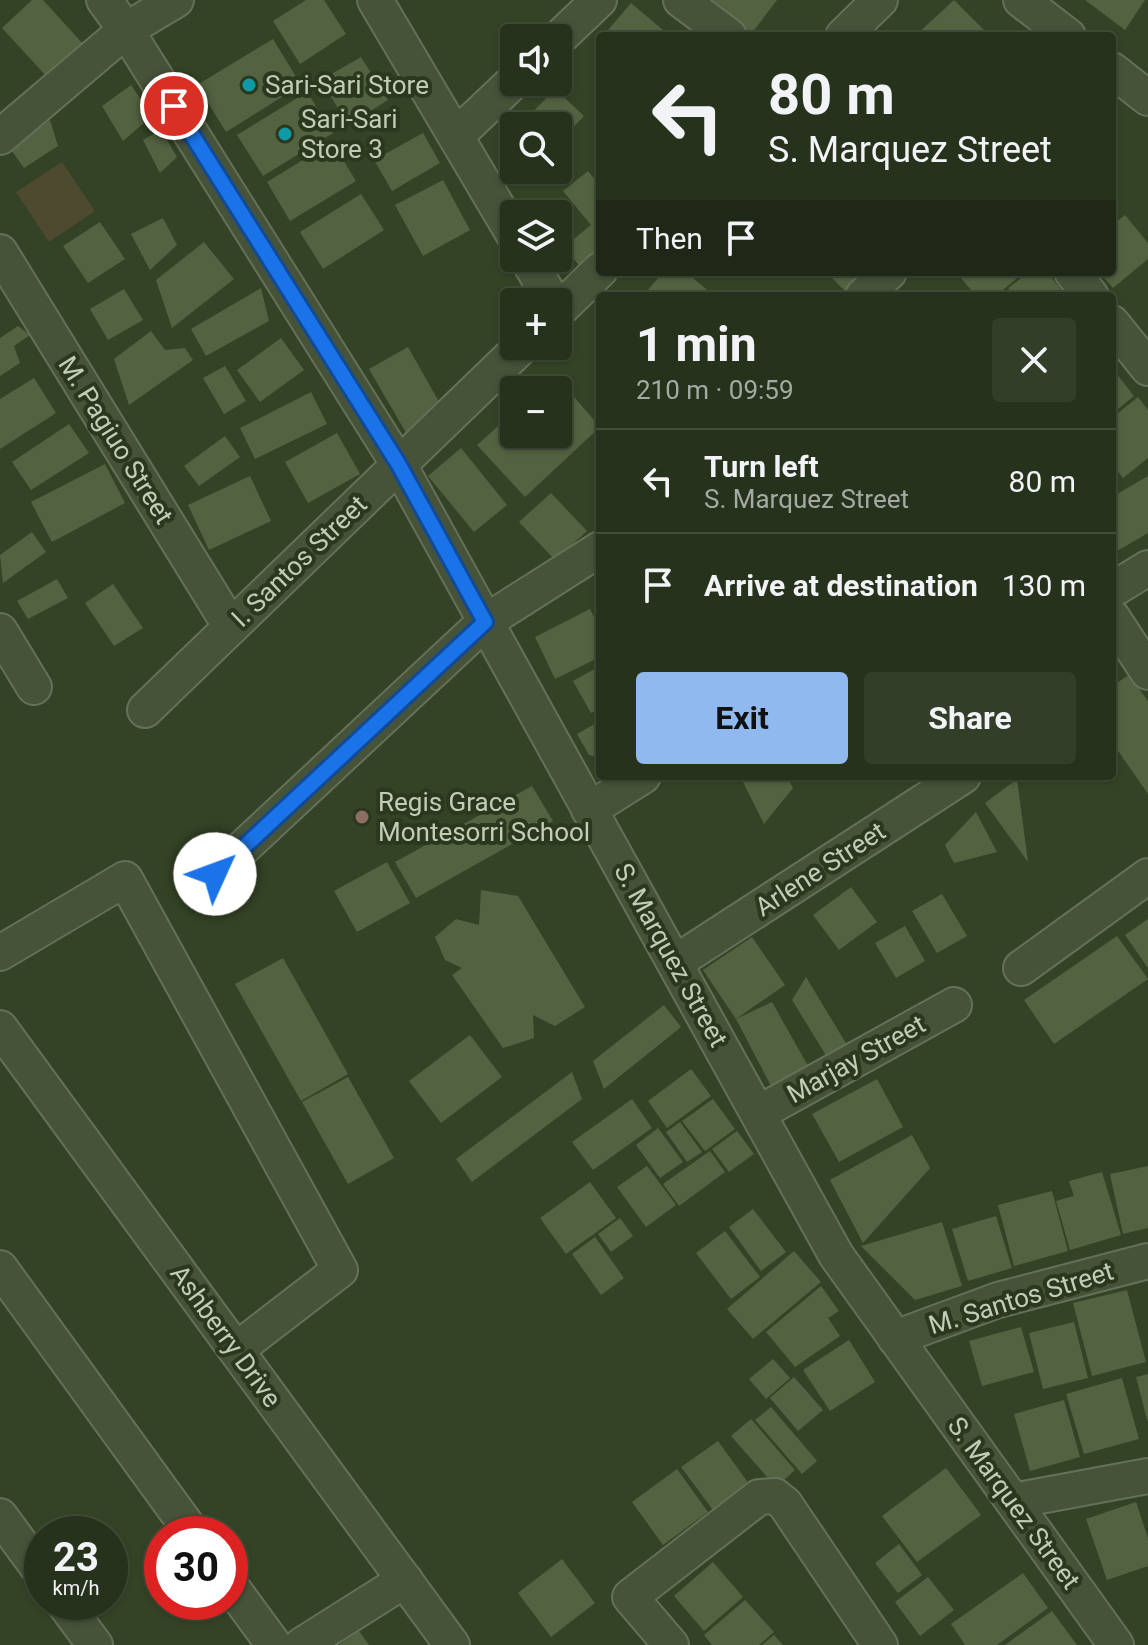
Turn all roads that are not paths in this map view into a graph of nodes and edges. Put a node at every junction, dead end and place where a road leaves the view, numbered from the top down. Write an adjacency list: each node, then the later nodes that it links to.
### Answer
1 (104, 0): 9 (street, S. Marquez Street)
2 (176, 0): 9 (street)
3 (375, 0): 16 (street)
4 (599, 0): 8 (street)
5 (681, 0): 10 (street)
6 (880, 0): 11 (street)
7 (1021, 0): 12 (street)
8 (572, 26)
9 (126, 30): 17 (street); 29 (street, S. Marquez Street)
10 (724, 32)
11 (847, 32)
12 (1063, 32)
13 (1116, 73): 15 (street)
14 (500, 94): 16 (street)
15 (1148, 98)
16 (456, 136): 18 (street)
17 (0, 137)
18 (500, 211)
19 (0, 252): 35 (street, M. Pagiuo Street)
20 (596, 274): 25 (street)
21 (885, 276): 23 (street)
22 (1075, 276): 24 (street)
23 (867, 292)
24 (1088, 292)
25 (572, 297)
26 (1116, 328): 28 (street)
27 (508, 360): 29 (street, I. Santos Street)
28 (1148, 368)
29 (399, 465): 33 (street, S. Marquez Street); 35 (street, I. Santos Street)
30 (596, 552): 33 (street)
31 (1148, 568): 32 (street)
32 (1116, 588)
33 (485, 622): 42 (street, S. Marquez Street); 43 (street)
34 (1116, 623): 37 (street)
35 (231, 627): 39 (street, I. Santos Street)
36 (0, 631): 38 (street)
37 (1148, 672)
38 (34, 687)
39 (145, 710)
40 (637, 780): 42 (street)
41 (957, 780): 46 (street, Arlene Street)
42 (589, 810): 46 (street, S. Marquez Street)
43 (215, 874)
44 (1148, 876): 47 (street)
45 (0, 953): 54 (street)
46 (676, 962): 50 (street, S. Marquez Street)
47 (1021, 968)
48 (954, 1005): 50 (street, Marjay Street)
49 (0, 1028): 54 (street, Ashberry Drive)
50 (759, 1113): 53 (street, S. Marquez Street)
51 (1148, 1261): 53 (street, M. Santos Street)
52 (0, 1268): 58 (street)
53 (895, 1338): 56 (street, S. Marquez Street)
54 (236, 1350): 60 (street, Ashberry Drive)
55 (1148, 1476): 56 (street)
56 (1013, 1501): 69 (street, S. Marquez Street)
57 (0, 1516): 59 (street)
58 (180, 1516)
59 (24, 1549)
60 (405, 1580): 65 (street); 66 (street, Ashberry Drive)
61 (248, 1610): 64 (street)
62 (76, 1620): 63 (street)
63 (95, 1645)
64 (274, 1645)
65 (302, 1645)
66 (452, 1645)
67 (671, 1645): 68 (street)
68 (880, 1645)
69 (1116, 1645)

